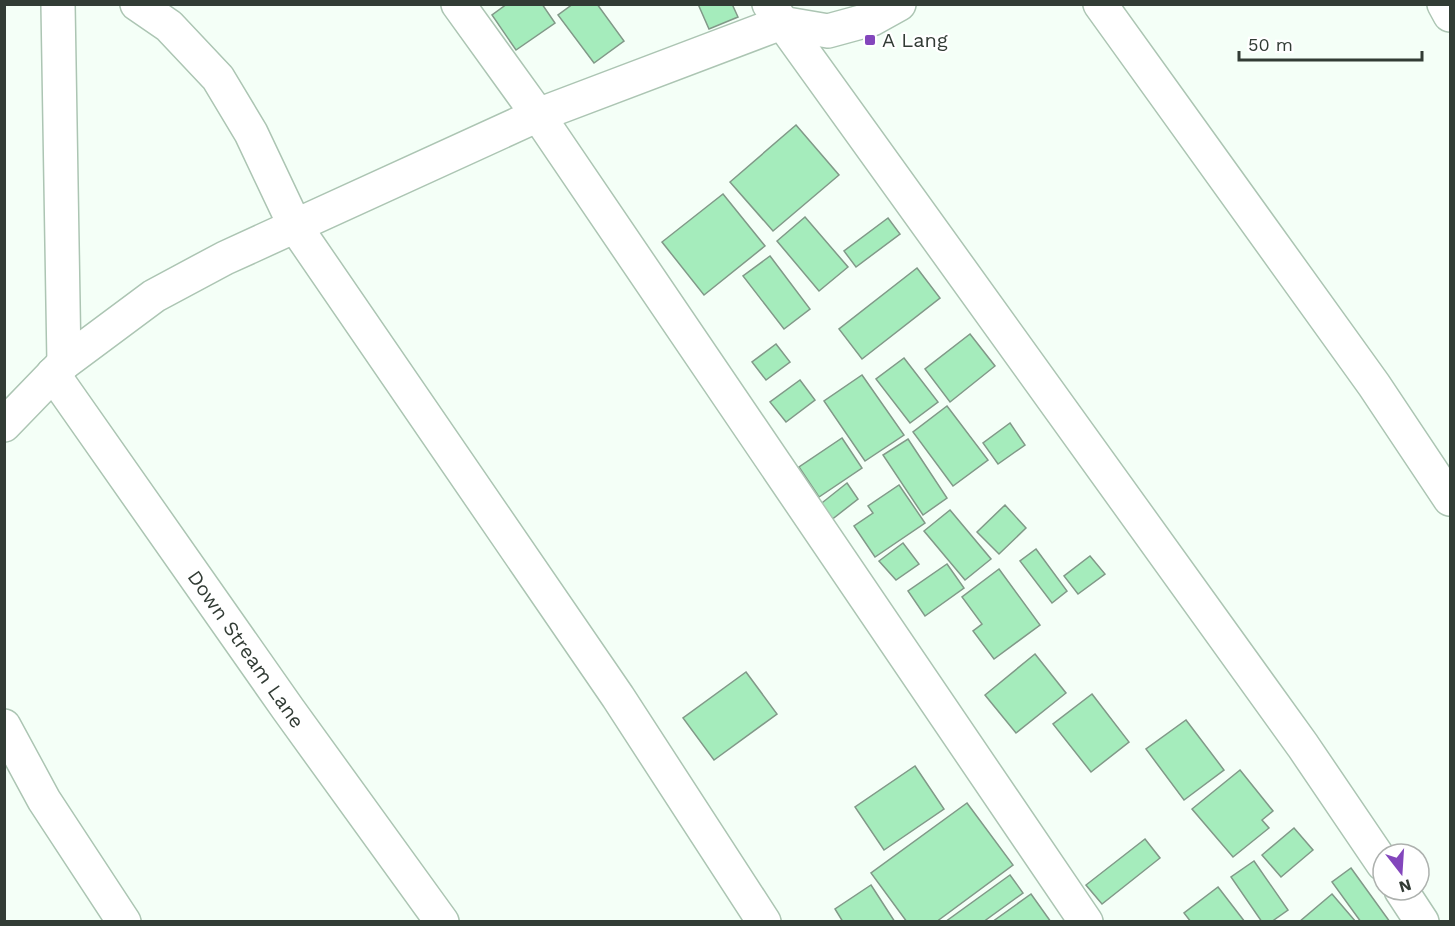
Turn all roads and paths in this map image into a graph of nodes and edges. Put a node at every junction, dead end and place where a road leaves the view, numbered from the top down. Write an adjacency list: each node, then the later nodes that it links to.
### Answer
1 (58, 4): 11 (street)
2 (137, 4): 10 (street)
3 (458, 4): 9 (street)
4 (899, 4): 7 (street)
5 (1444, 4): 8 (street)
6 (1106, 7): 13 (street)
7 (775, 14): 9 (street); 15 (street)
8 (1450, 15)
9 (537, 115): 10 (street); 20 (street)
10 (295, 226): 11 (street); 19 (street)
11 (58, 369): 12 (street); 18 (street, Down Stream Lane)
12 (4, 424)
13 (1450, 499)
14 (7, 738): 17 (street)
15 (1371, 846)
16 (1409, 902): 21 (street)
17 (124, 921)
18 (442, 921)
19 (764, 921)
20 (1086, 921)
21 (1422, 921)

